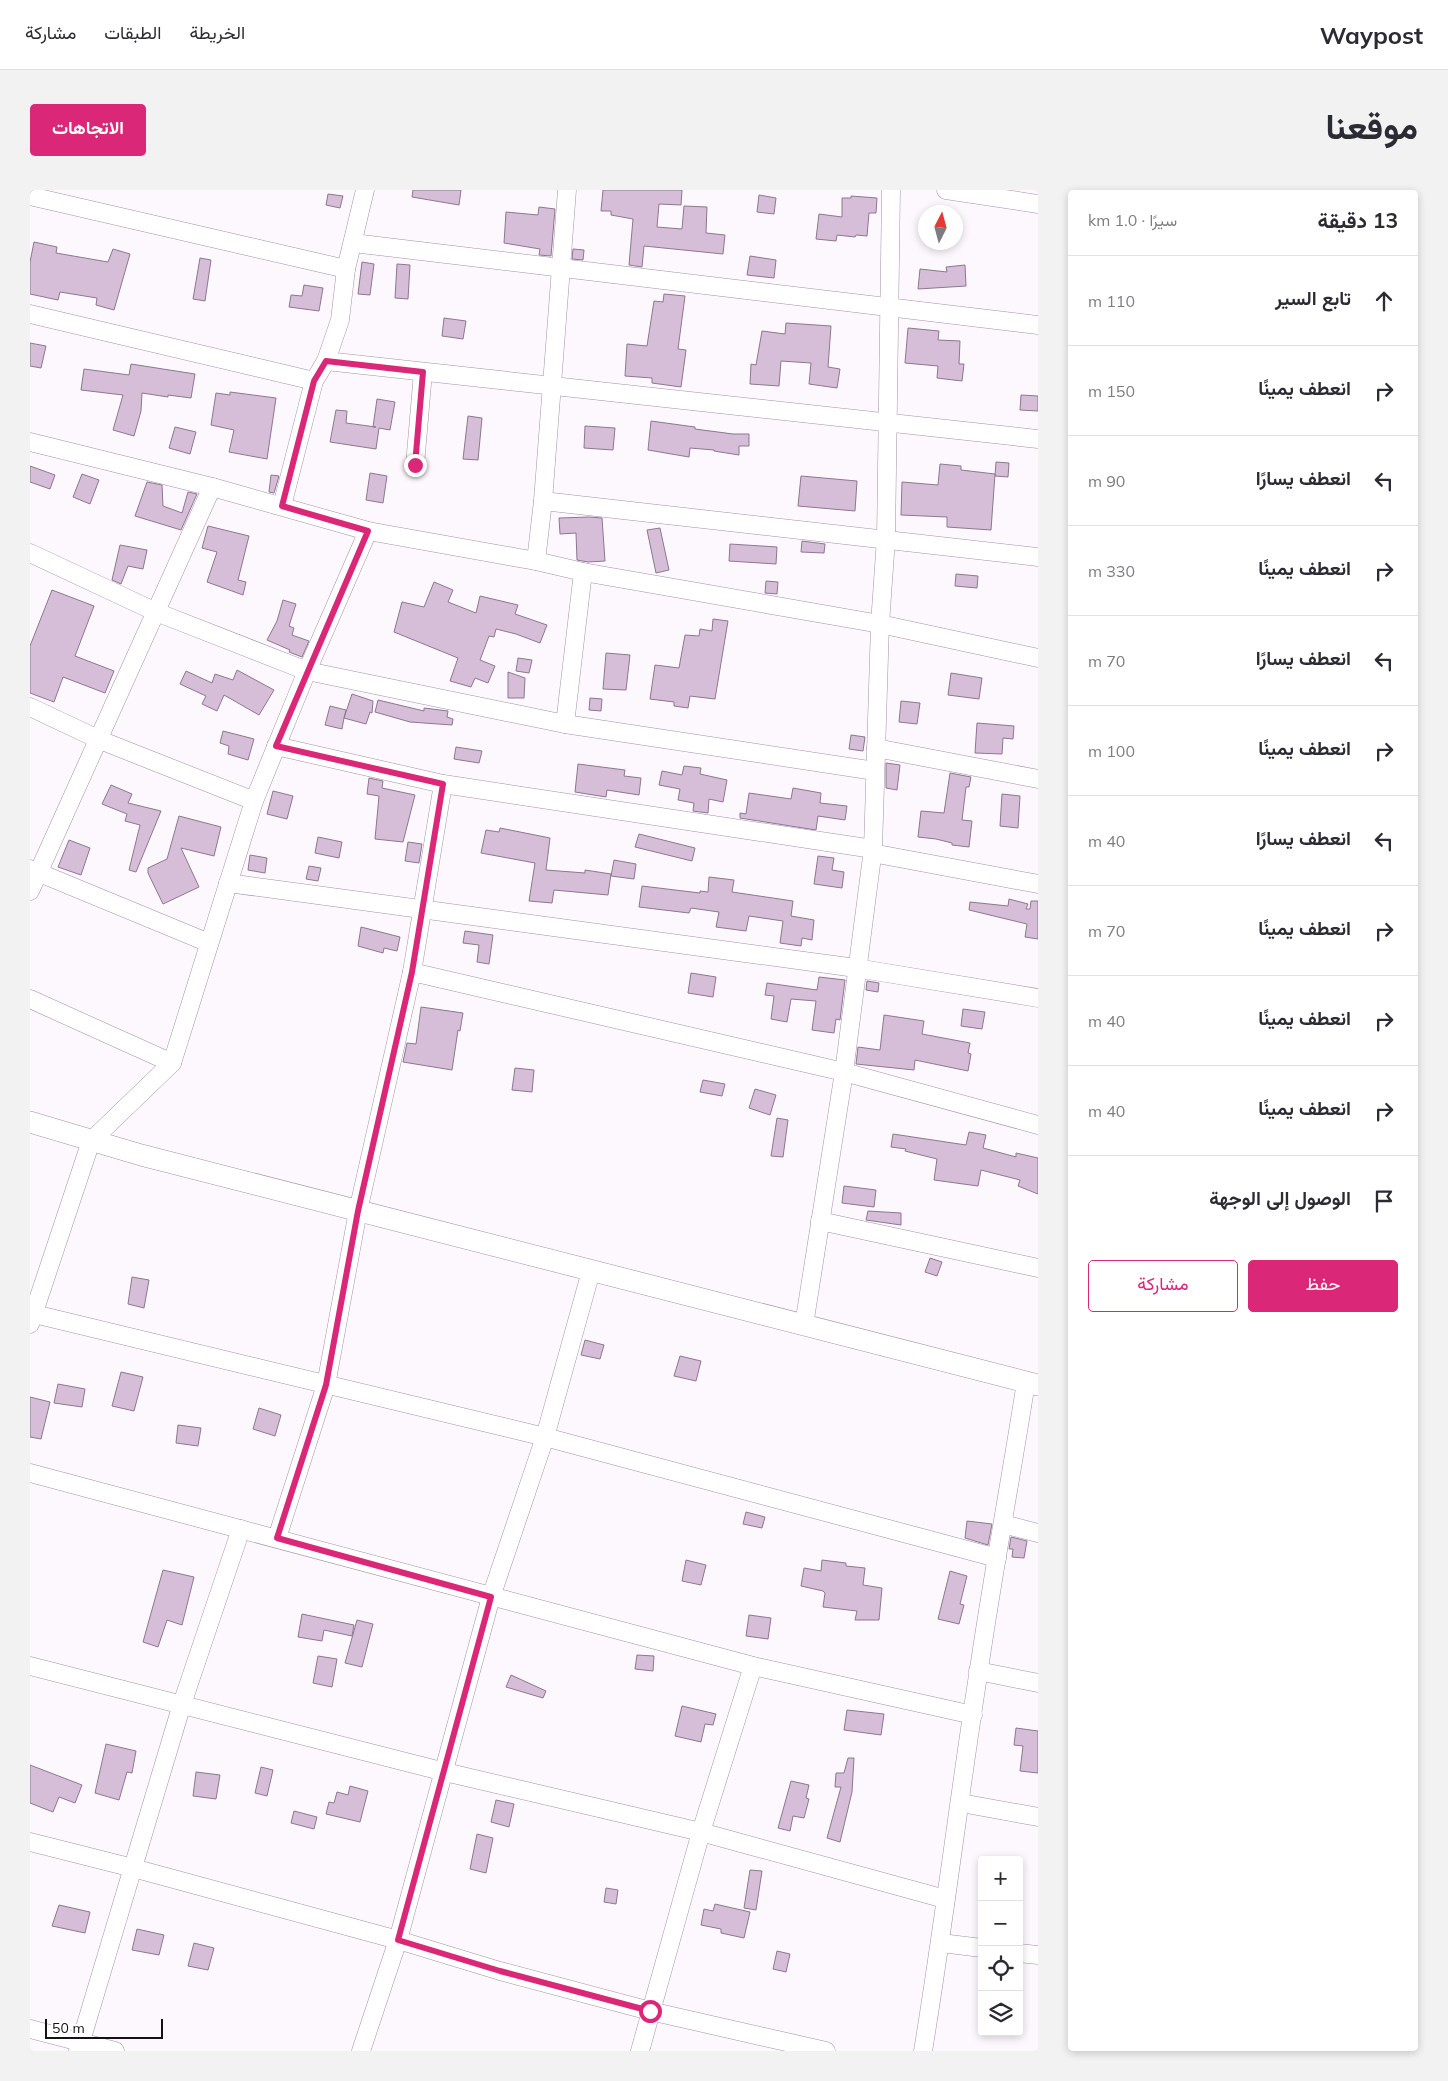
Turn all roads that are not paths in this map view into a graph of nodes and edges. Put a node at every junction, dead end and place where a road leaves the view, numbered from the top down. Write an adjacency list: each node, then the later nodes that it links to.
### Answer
1 (365, 190): 7 (street)
2 (567, 190): 8 (street)
3 (891, 190): 10 (street)
4 (946, 190): 6 (street)
5 (30, 196): 9 (street)
6 (1038, 204)
7 (354, 243): 8 (street); 9 (street)
8 (560, 268): 10 (street); 16 (street)
9 (346, 270): 13 (street)
10 (888, 307): 12 (street); 17 (street)
11 (30, 314): 15 (street)
12 (1038, 325)
13 (326, 361): 14 (street); 15 (street)
14 (423, 372): 16 (street); 20 (street)
15 (314, 381): 23 (street)
16 (551, 387): 17 (street); 22 (street)
17 (887, 422): 18 (street); 25 (street)
18 (1038, 439)
19 (30, 442): 21 (street)
20 (415, 465)
21 (212, 487): 23 (street); 30 (street)
22 (543, 501): 25 (street); 28 (street)
23 (282, 506): 24 (street)
24 (368, 531): 28 (street); 33 (street)
25 (886, 539): 27 (street); 31 (street)
26 (30, 553): 30 (street)
27 (1038, 557)
28 (536, 561): 29 (street)
29 (583, 572): 31 (street); 35 (street)
30 (156, 612): 33 (street); 36 (street)
31 (880, 624): 32 (street); 38 (street)
32 (1038, 658)
33 (307, 672): 35 (street); 37 (street)
34 (30, 707): 36 (street)
35 (565, 724): 39 (street)
36 (100, 740): 42 (street); 44 (street)
37 (276, 746): 41 (street); 42 (street)
38 (876, 748): 39 (street); 40 (street)
39 (875, 771): 43 (street)
40 (1038, 779)
41 (443, 784): 43 (street); 48 (street)
42 (254, 801): 45 (street)
43 (872, 851): 46 (street); 50 (street)
44 (34, 872): 47 (street); 49 (street)
45 (228, 883): 48 (street); 49 (street)
46 (1038, 884)
47 (30, 891)
48 (422, 909): 50 (street); 51 (street)
49 (209, 943): 54 (street)
50 (856, 968): 53 (street); 55 (street)
51 (412, 972): 55 (street); 59 (street)
52 (30, 998): 54 (street)
53 (1038, 998)
54 (172, 1063): 58 (street)
55 (844, 1072): 57 (street); 60 (street)
56 (30, 1122): 58 (street)
57 (1038, 1125)
58 (91, 1141): 59 (street); 63 (street)
59 (358, 1211): 62 (street); 66 (street)
60 (820, 1221): 61 (street); 64 (street)
61 (1038, 1268)
62 (591, 1271): 64 (street); 67 (street)
63 (31, 1317): 66 (street)
64 (804, 1325): 65 (street)
65 (1032, 1384): 69 (street)
66 (326, 1385): 67 (street); 72 (street)
67 (545, 1437): 73 (street); 74 (street)
68 (30, 1473): 70 (street)
69 (1003, 1524): 71 (street); 73 (street)
70 (241, 1529): 72 (street); 79 (street)
71 (1038, 1533)
72 (277, 1538): 74 (street)
73 (997, 1558): 77 (street)
74 (491, 1597): 76 (street); 81 (street)
75 (30, 1666): 79 (street)
76 (753, 1666): 80 (street); 84 (street)
77 (978, 1671): 78 (street); 80 (street)
78 (1038, 1683)
79 (182, 1704): 81 (street); 86 (street)
80 (973, 1714): 82 (street)
81 (445, 1772): 84 (street); 88 (street)
82 (961, 1803): 83 (street); 87 (street)
83 (1038, 1817)
84 (701, 1832): 87 (street); 93 (street)
85 (30, 1842): 86 (street)
86 (134, 1868): 88 (street); 95 (street)
87 (945, 1900): 89 (street)
88 (398, 1940): 93 (street); 97 (street)
89 (941, 1943): 90 (street); 100 (street)
90 (978, 1948)
91 (1023, 1953): 92 (street)
92 (1038, 1955)
93 (650, 2011): 98 (street); 99 (street)
94 (30, 2029): 95 (street)
95 (79, 2047): 96 (street)
96 (115, 2051)
97 (361, 2051)
98 (640, 2051)
99 (826, 2051)
100 (923, 2051)

